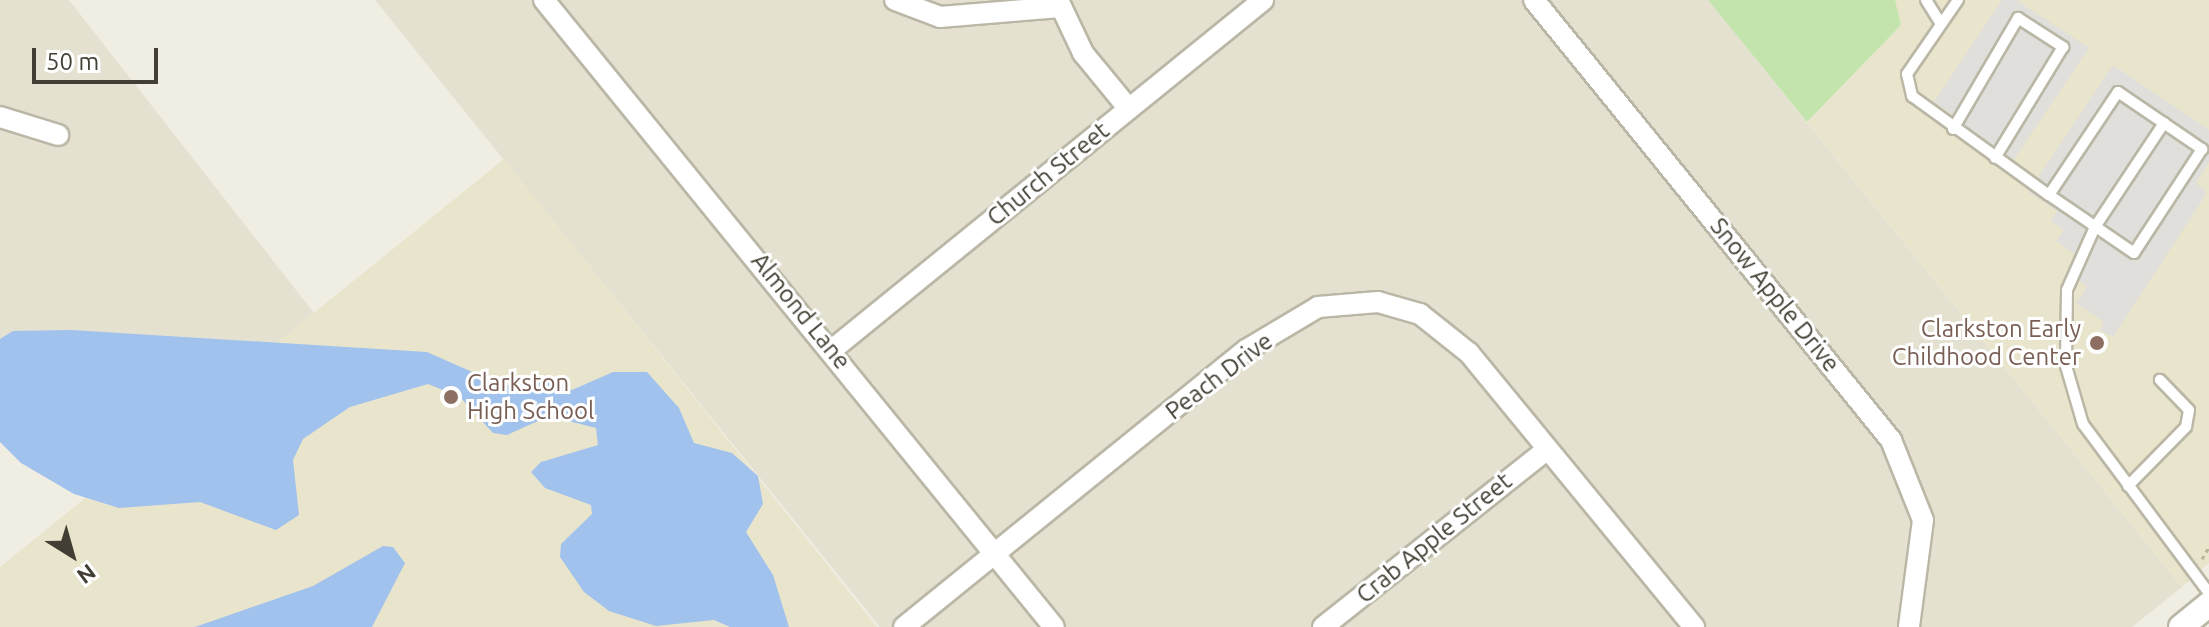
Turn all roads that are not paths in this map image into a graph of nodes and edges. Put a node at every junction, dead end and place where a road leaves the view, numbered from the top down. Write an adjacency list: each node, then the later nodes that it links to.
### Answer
1 (544, 0): 17 (street, Almond Lane)
2 (895, 0): 7 (street)
3 (1263, 0): 9 (street, Church Street)
4 (1534, 0): 28 (street, Snow Apple Drive)
5 (1926, 0): 8 (lane)
6 (1958, 0): 8 (lane)
7 (1059, 4): 9 (street)
8 (1941, 24): 12 (lane)
9 (1129, 109): 17 (street, Church Street)
10 (0, 117): 13 (street)
11 (2164, 123): 15 (lane); 16 (lane); 16 (lane)
12 (1953, 129): 14 (lane); 14 (lane)
13 (58, 135)
14 (1995, 158): 15 (lane)
15 (2049, 195): 16 (lane)
16 (2095, 227): 20 (lane)
17 (833, 349): 21 (street, Almond Lane)
18 (2160, 380): 20 (lane)
19 (1546, 450): 21 (street, Peach Drive); 26 (street, Crab Apple Street); 27 (street, Peach Drive)
20 (2128, 486): 22 (lane)
21 (995, 554): 24 (street, Peach Drive); 25 (street, Almond Lane)
22 (2209, 593)
23 (2209, 604): 29 (street)
24 (904, 627)
25 (1054, 627)
26 (1323, 627)
27 (1694, 627)
28 (1909, 627)
29 (2181, 627)

